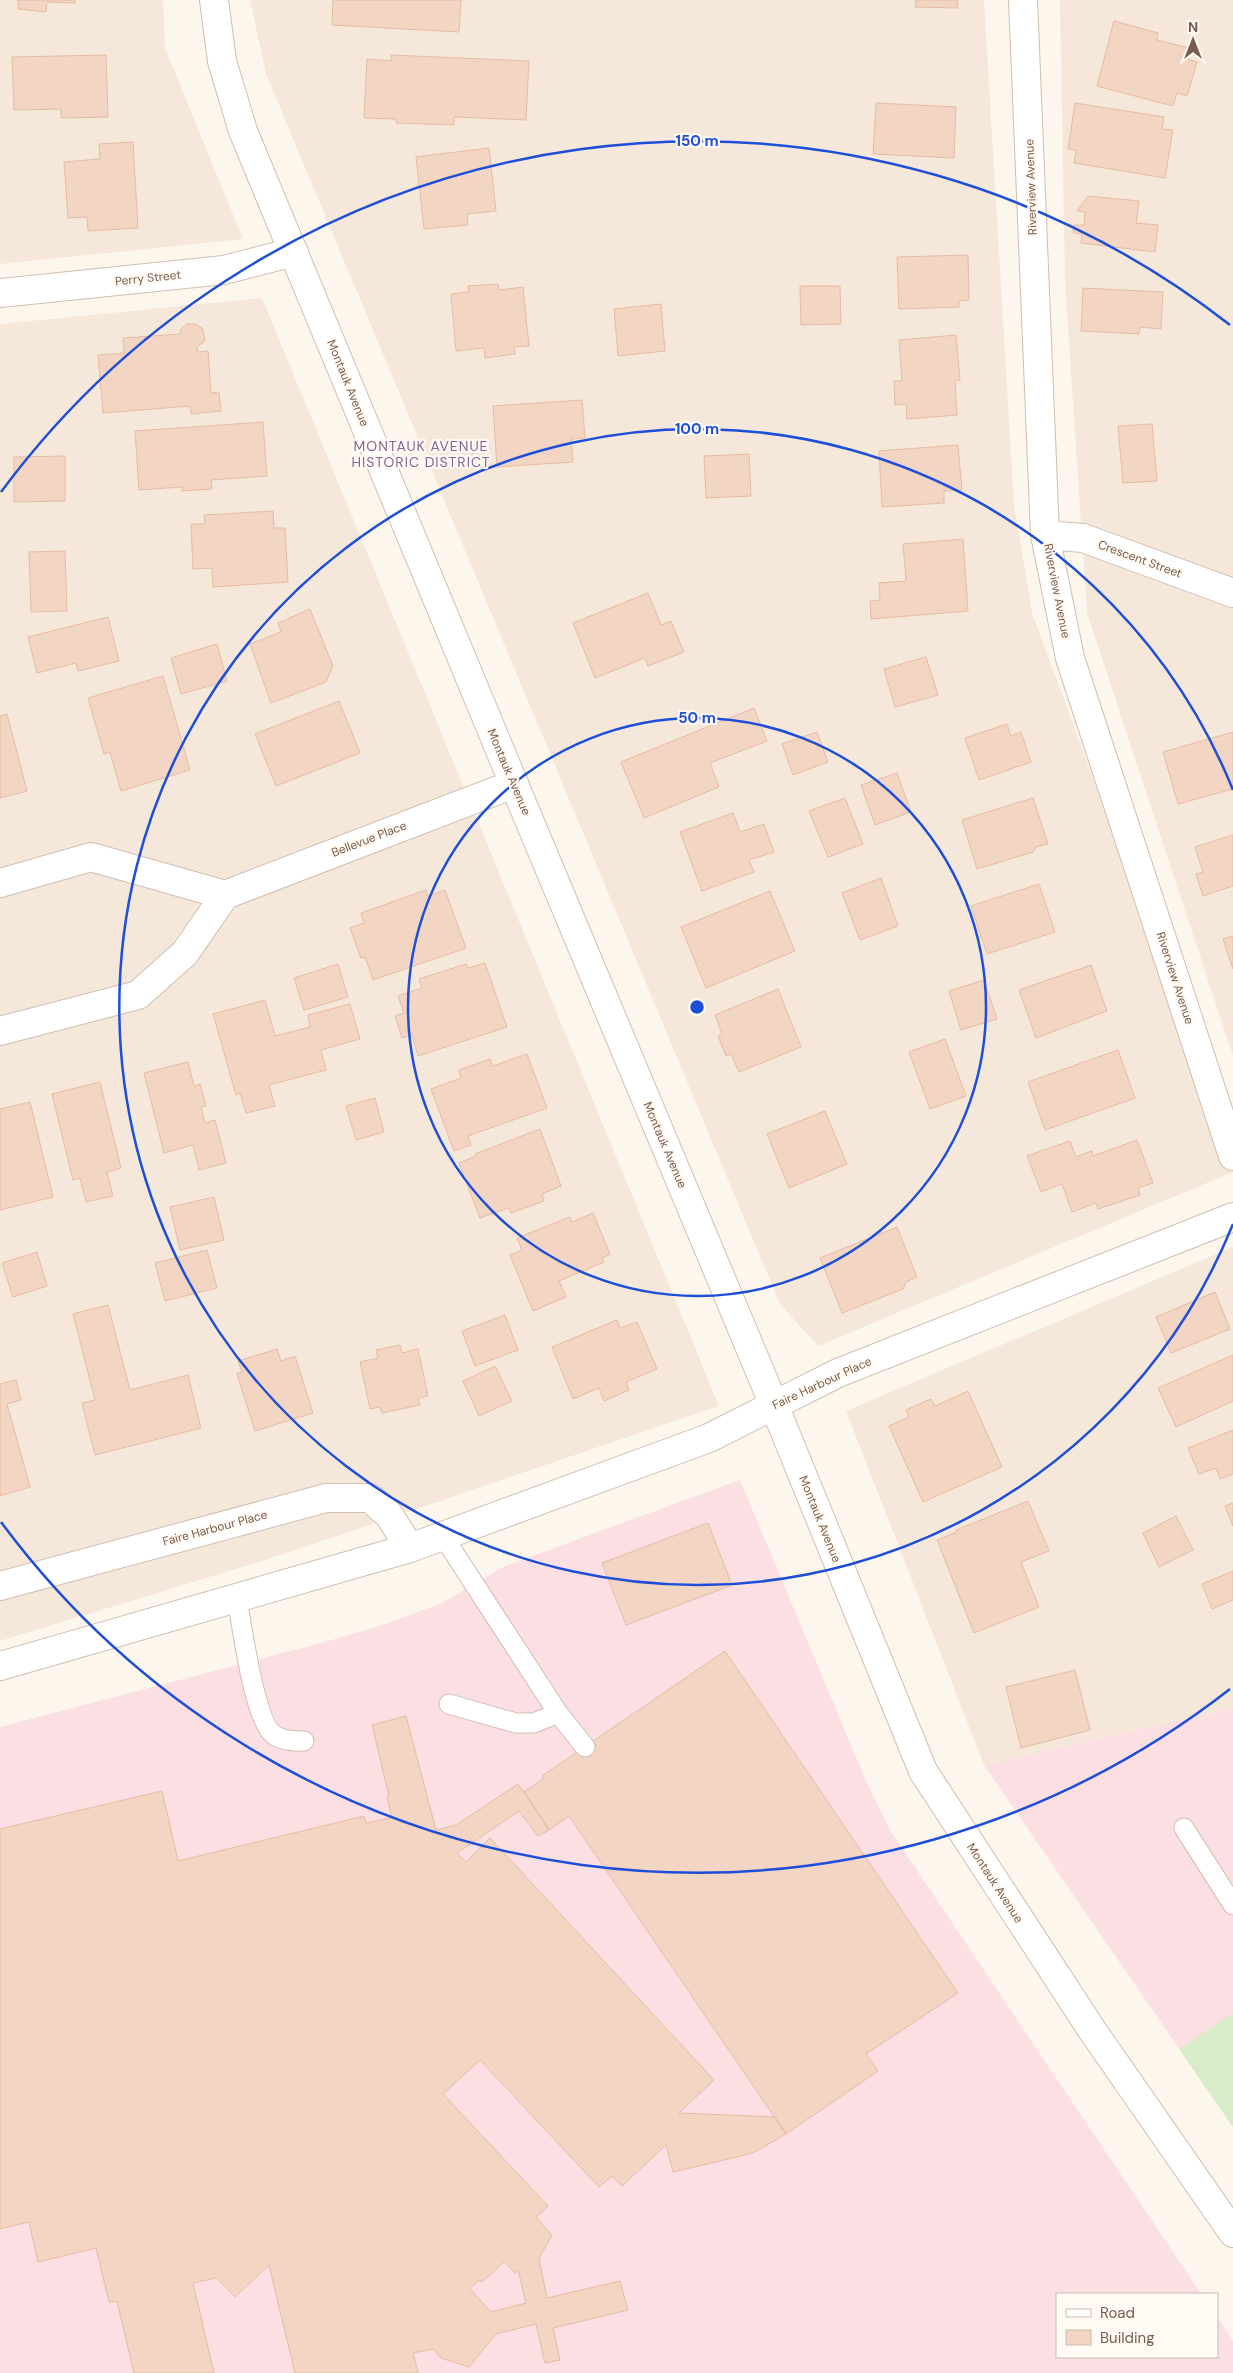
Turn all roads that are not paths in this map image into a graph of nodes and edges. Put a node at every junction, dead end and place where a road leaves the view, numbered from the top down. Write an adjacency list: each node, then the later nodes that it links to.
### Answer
1 (214, 0): 3 (street, Montauk Avenue)
2 (1023, 0): 5 (street, Riverview Avenue)
3 (294, 252): 4 (street, Perry Street); 7 (street, Montauk Avenue)
4 (0, 293)
5 (1045, 535): 6 (street, Crescent Street); 11 (street, Riverview Avenue)
6 (1233, 593)
7 (514, 784): 9 (street, Bellevue Place); 13 (street, Montauk Avenue)
8 (0, 883): 9 (street)
9 (225, 894): 10 (street)
10 (0, 1031)
11 (1233, 1156)
12 (1233, 1217): 13 (street, Faire Harbour Place)
13 (774, 1405): 14 (street, Faire Harbour Place); 25 (street, Montauk Avenue)
14 (443, 1536): 15 (street, Faire Harbour Place); 20 (lane)
15 (410, 1548): 16 (street, Faire Harbour Place); 17 (street, Faire Harbour Place)
16 (0, 1586)
17 (237, 1599): 18 (street, Faire Harbour Place); 21 (lane)
18 (0, 1666)
19 (449, 1704): 20 (lane)
20 (558, 1713): 22 (lane)
21 (304, 1741)
22 (585, 1747)
23 (1184, 1828): 24 (lane)
24 (1233, 1905)
25 (1233, 2233)

